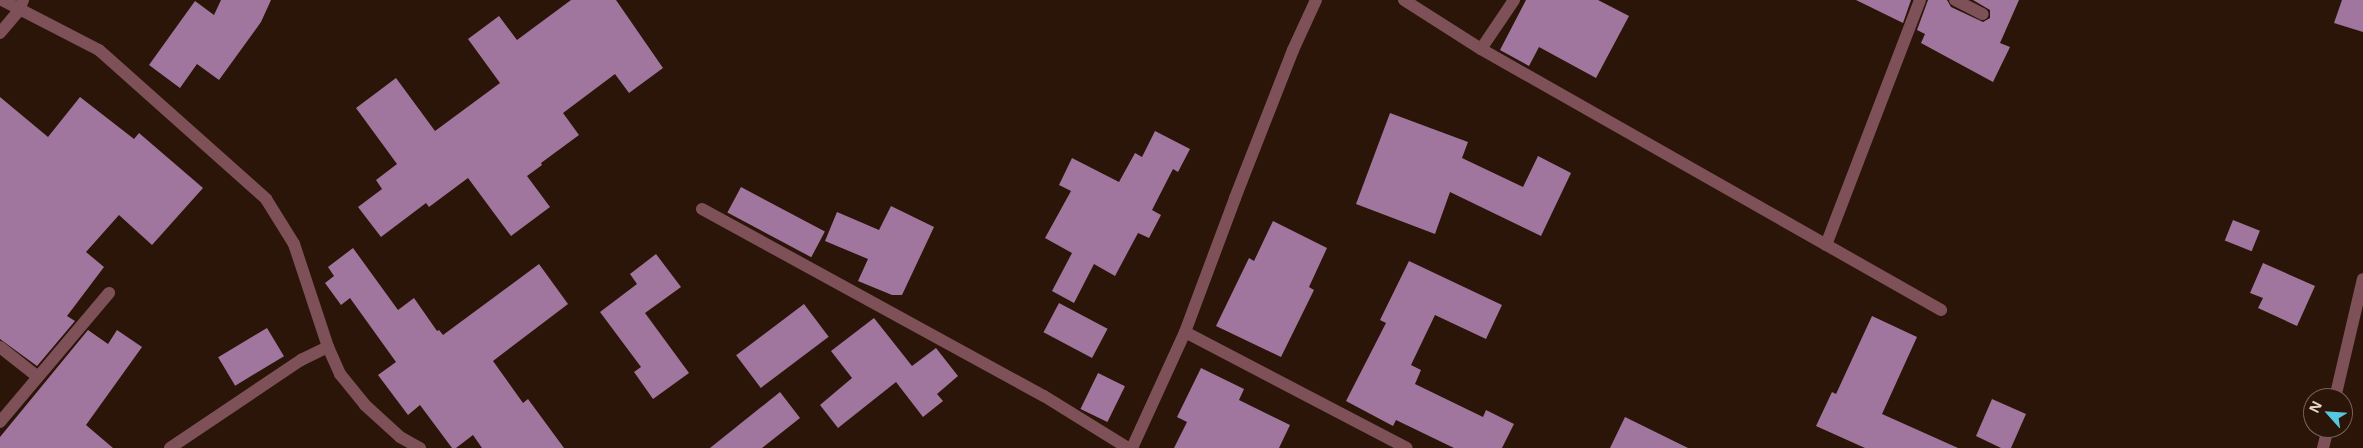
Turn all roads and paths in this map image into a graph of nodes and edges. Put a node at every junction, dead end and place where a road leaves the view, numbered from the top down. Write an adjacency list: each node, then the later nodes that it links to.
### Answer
1 (2, 0): 7 (street)
2 (1316, 0): 16 (street)
3 (1404, 0): 10 (street)
4 (1514, 0): 10 (street)
5 (1920, 0): 12 (street)
6 (1955, 0): 8 (street)
7 (21, 5): 9 (street); 18 (street)
8 (1983, 14)
9 (0, 32)
10 (1481, 49): 12 (street)
11 (702, 209): 24 (street)
12 (1826, 245): 15 (street)
13 (2363, 279): 20 (street)
14 (109, 293): 19 (street)
15 (1941, 310)
16 (1186, 332): 25 (street); 26 (street)
17 (0, 347): 19 (street)
18 (328, 347): 22 (street); 23 (street)
19 (38, 377): 21 (street)
20 (2337, 388)
21 (0, 422)
22 (170, 448)
23 (420, 448)
24 (1128, 448)
25 (1132, 448)
26 (1408, 448)

